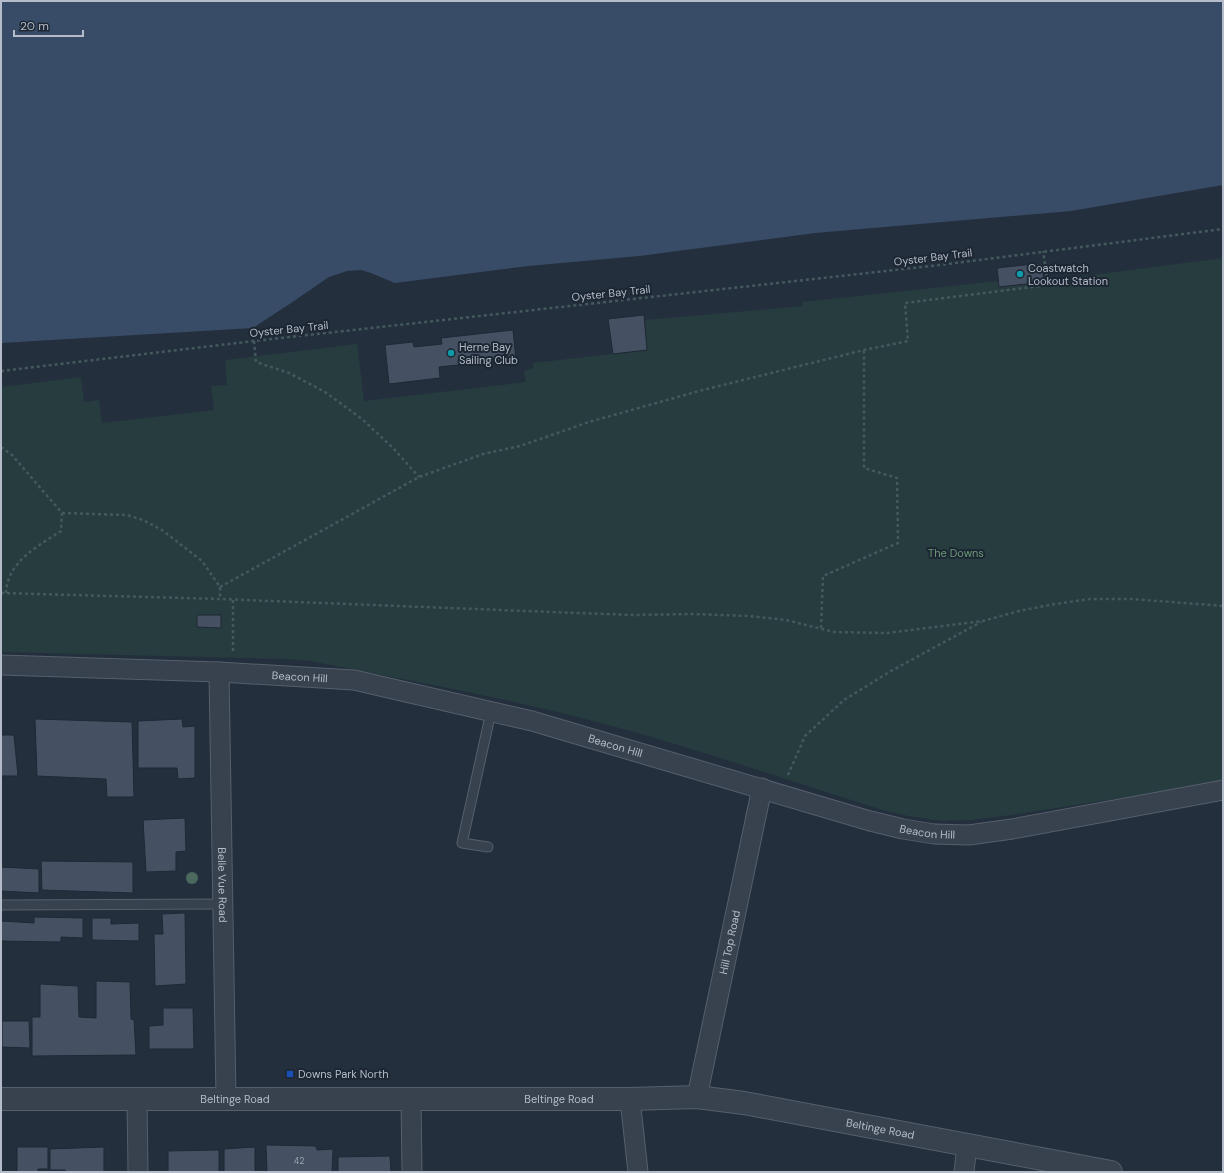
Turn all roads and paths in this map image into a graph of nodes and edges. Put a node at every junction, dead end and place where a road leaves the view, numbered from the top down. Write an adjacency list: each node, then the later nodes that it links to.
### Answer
1 (1223, 229): 2 (path, Oyster Bay Trail)
2 (1043, 251): 3 (path, Oyster Bay Trail); 4 (path)
3 (254, 341): 5 (path, Oyster Bay Trail); 7 (path)
4 (864, 350): 7 (path); 16 (path)
5 (1, 372)
6 (1, 447): 8 (path)
7 (419, 477): 9 (path)
8 (62, 513): 9 (path); 11 (path)
9 (220, 587): 12 (path)
10 (1, 593): 11 (path)
11 (6, 593): 12 (path)
12 (220, 599): 13 (path)
13 (233, 600): 16 (path); 18 (path)
14 (1223, 606): 15 (path)
15 (983, 621): 16 (path); 22 (path)
16 (821, 628)
17 (1, 665): 18 (street, Beacon Hill)
18 (226, 672): 19 (street, Beacon Hill); 24 (street, Belle Vue Road)
19 (491, 712): 20 (street, Beacon Hill); 23 (lane)
20 (762, 788): 22 (street, Beacon Hill); 26 (street, Hill Top Road)
21 (1223, 790): 22 (street, Beacon Hill)
22 (780, 794)
23 (488, 847)
24 (222, 904): 25 (lane); 30 (street, Belle Vue Road)
25 (1, 906)
26 (697, 1097): 31 (street, Beltinge Road); 32 (street, Beltinge Road)
27 (411, 1098): 30 (street, Beltinge Road); 31 (street, Beltinge Road); 34 (street)
28 (1, 1099): 29 (street, Beltinge Road)
29 (137, 1099): 30 (street, Beltinge Road); 33 (street)
30 (226, 1099)
31 (630, 1099): 35 (street)
32 (967, 1144): 36 (street); 37 (street, Beltinge Road)
33 (138, 1172)
34 (412, 1172)
35 (638, 1172)
36 (964, 1172)
37 (1111, 1172)

